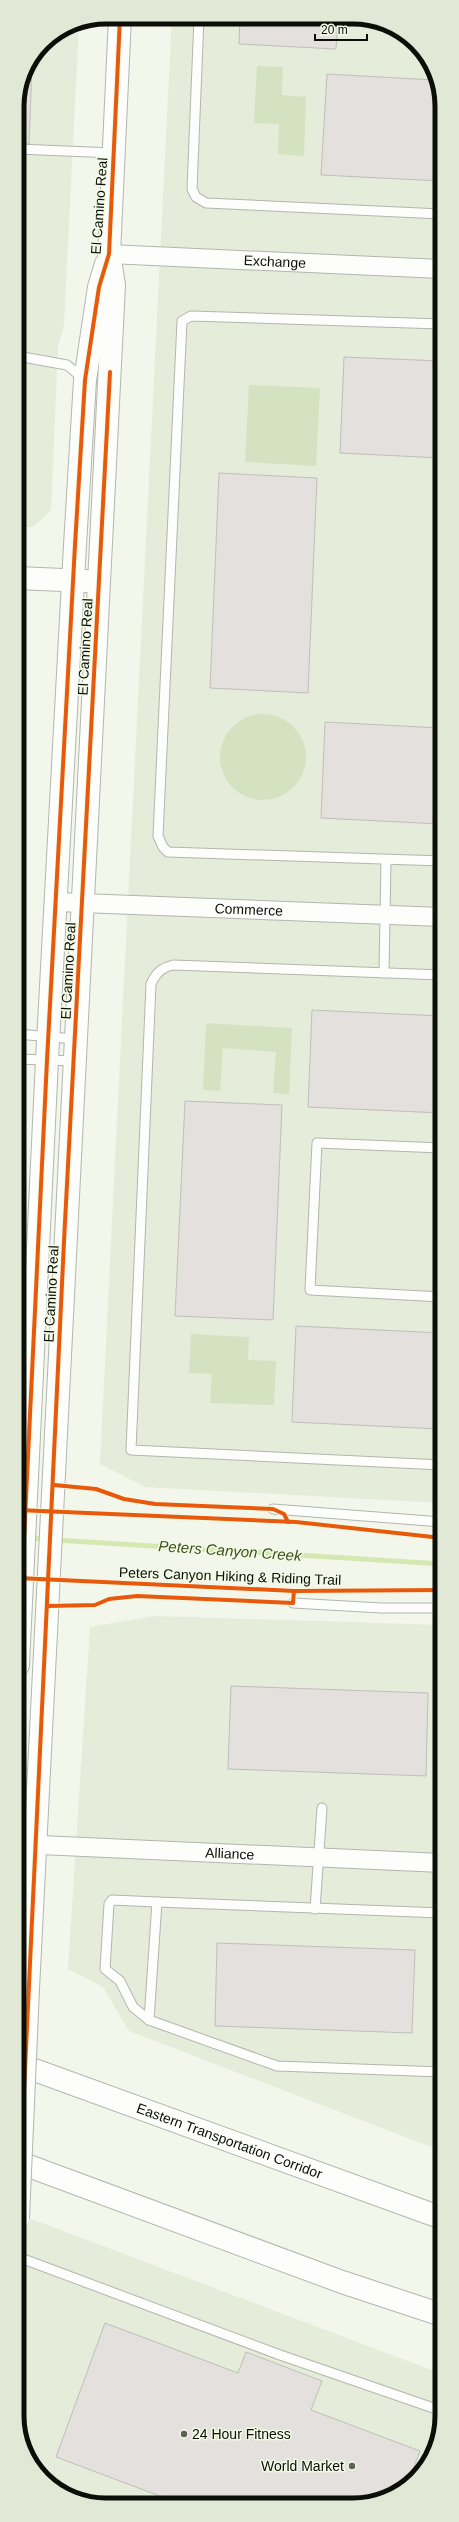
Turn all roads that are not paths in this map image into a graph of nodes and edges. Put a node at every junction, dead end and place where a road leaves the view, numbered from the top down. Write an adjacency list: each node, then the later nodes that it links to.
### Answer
1 (120, 24): 4 (main road, El Camino Real)
2 (199, 24): 5 (lane)
3 (24, 149): 4 (lane)
4 (114, 153): 6 (main road, El Camino Real)
5 (435, 214)
6 (109, 254): 7 (street, Exchange); 10 (main road, El Camino Real); 13 (main road, El Camino Real)
7 (435, 269)
8 (435, 324): 14 (lane)
9 (24, 357): 10 (lane)
10 (86, 380): 12 (main road, El Camino Real)
11 (24, 578): 12 (main road)
12 (73, 580): 13 (main road); 16 (main road, El Camino Real)
13 (99, 581): 17 (main road, El Camino Real)
14 (386, 860): 15 (lane); 18 (lane)
15 (435, 862)
16 (56, 902): 17 (street, Commerce); 23 (main road, El Camino Real)
17 (82, 903): 18 (street, Commerce); 24 (main road, El Camino Real)
18 (386, 914): 19 (street, Commerce); 20 (lane)
19 (435, 917)
20 (384, 973): 21 (lane); 30 (lane)
21 (435, 975)
22 (24, 1035): 23 (lane)
23 (48, 1037): 24 (lane); 26 (main road, El Camino Real)
24 (75, 1039): 27 (main road, El Camino Real)
25 (24, 1059): 26 (lane)
26 (47, 1060): 27 (lane); 31 (main road, El Camino Real)
27 (74, 1061): 37 (main road, El Camino Real)
28 (435, 1148): 29 (lane)
29 (435, 1297)
30 (435, 1465)
31 (24, 1502)
32 (273, 1509): 33 (lane)
33 (435, 1521)
34 (293, 1603): 35 (lane)
35 (435, 1608)
36 (322, 1808): 38 (lane)
37 (27, 1845): 38 (street, Alliance); 46 (main road, El Camino Real, bridge)
38 (320, 1857): 39 (street, Alliance); 41 (lane)
39 (435, 1863)
40 (157, 1902): 41 (lane); 43 (lane); 43 (lane)
41 (316, 1909): 42 (lane)
42 (435, 1913)
43 (149, 2020): 45 (lane)
44 (24, 2066): 48 (main road, Eastern Transportation Corridor)
45 (435, 2072)
46 (24, 2081)
47 (24, 2164): 50 (main road)
48 (435, 2215)
49 (24, 2259): 51 (lane)
50 (435, 2313)
51 (435, 2409)

